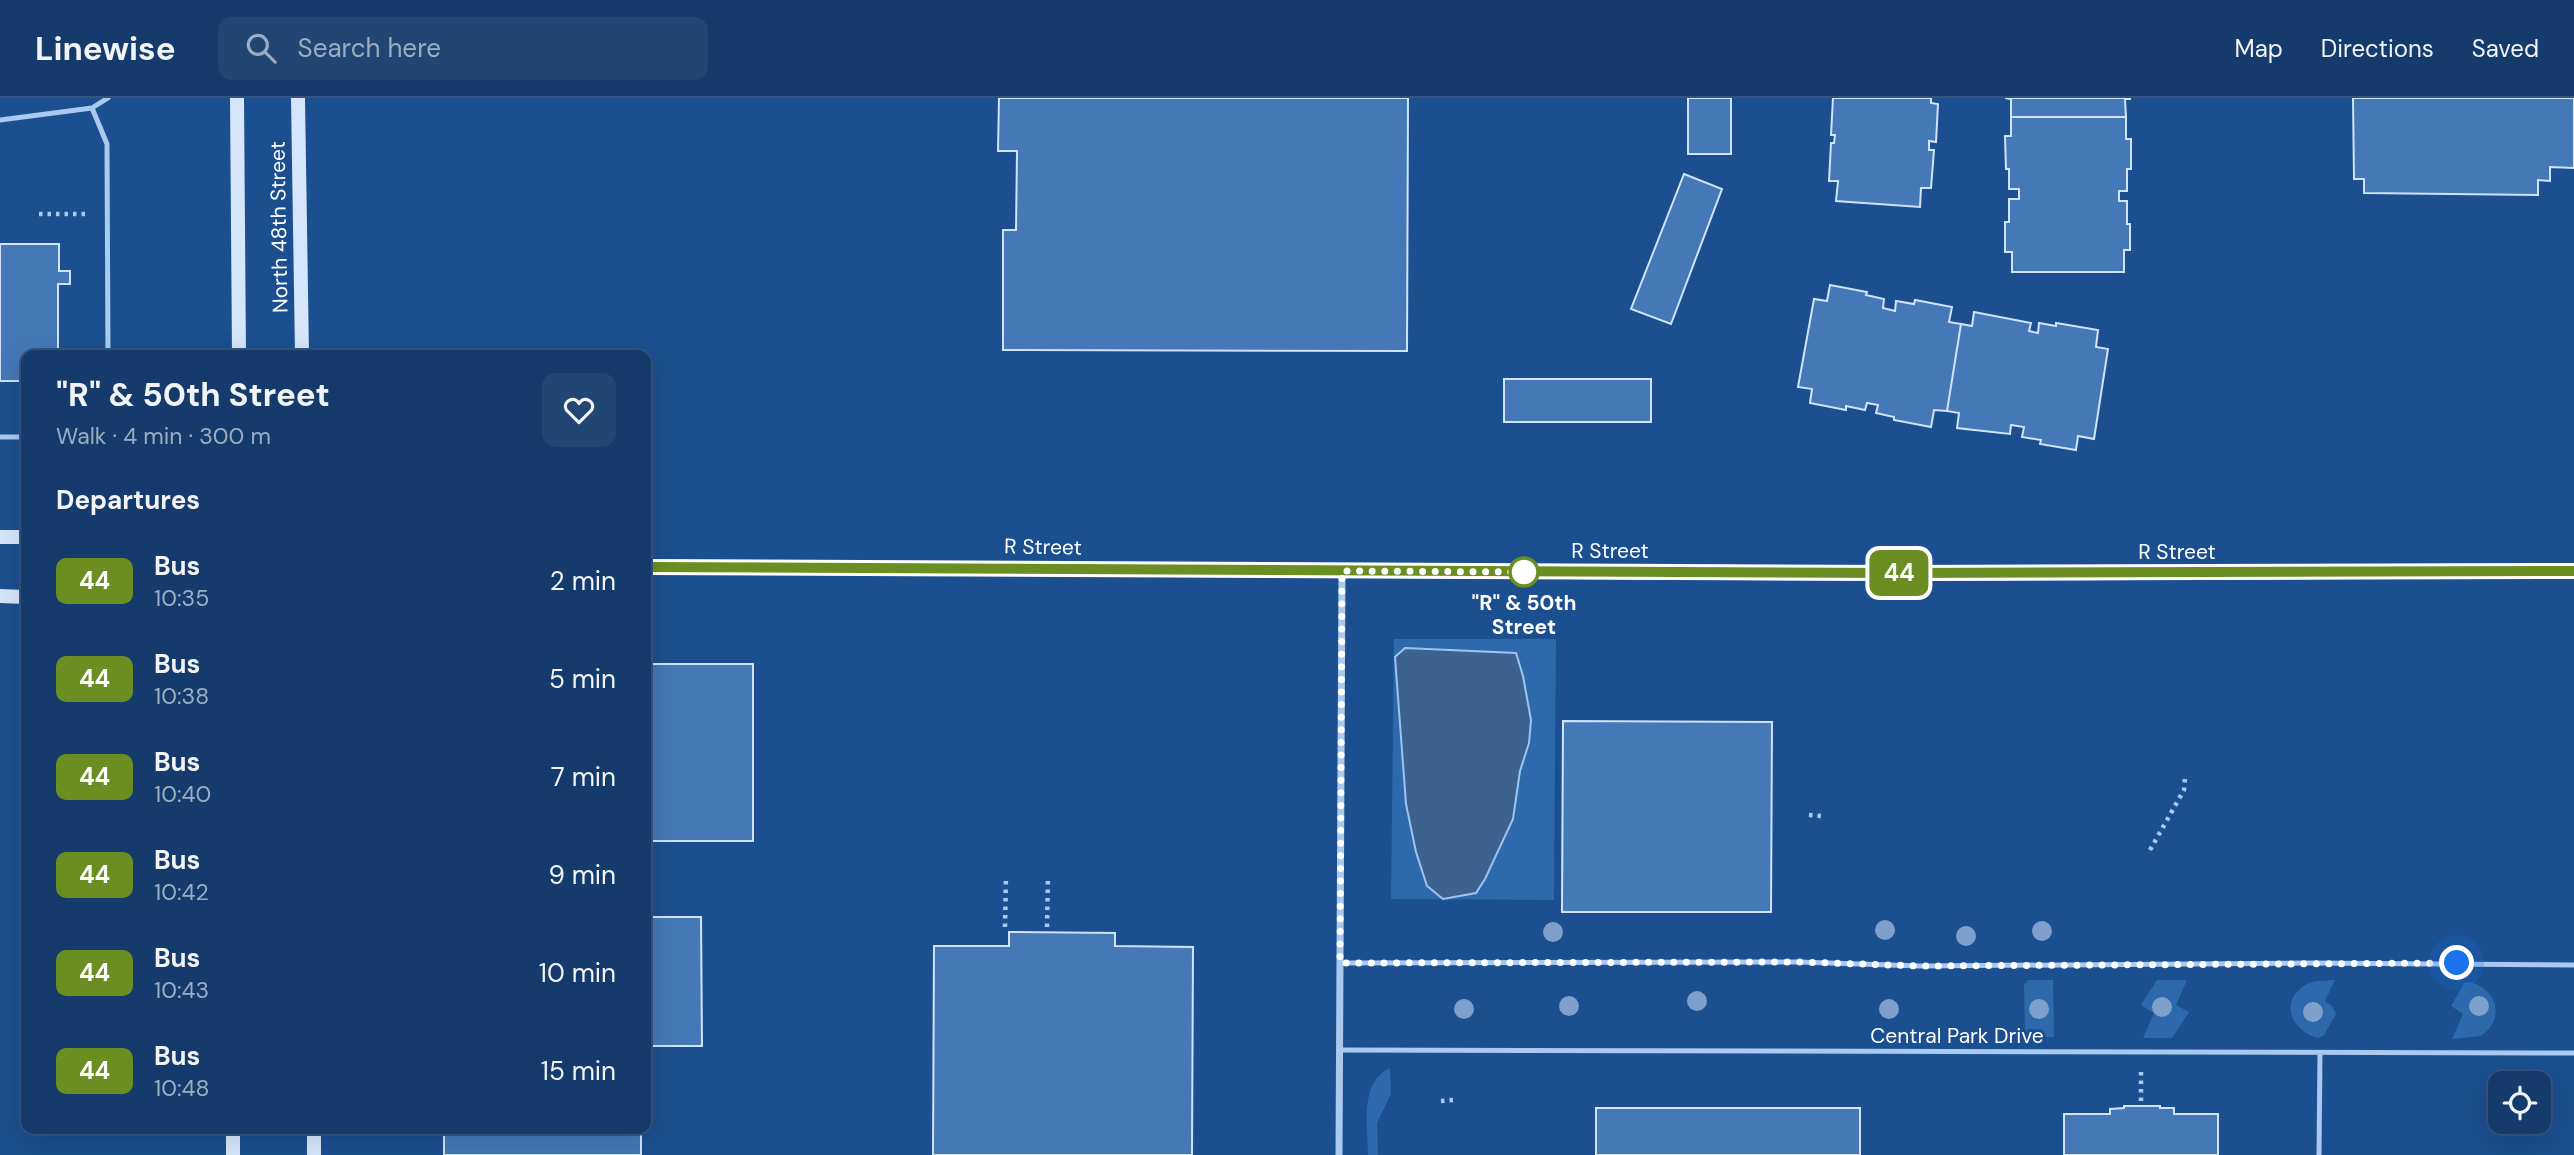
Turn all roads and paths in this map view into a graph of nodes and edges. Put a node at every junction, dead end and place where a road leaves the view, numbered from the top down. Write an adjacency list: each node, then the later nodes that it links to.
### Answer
1 (108, 98): 4 (lane)
2 (237, 98): 9 (main road, North 48th Street)
3 (298, 98): 10 (main road, North 48th Street)
4 (92, 107): 5 (lane); 8 (lane)
5 (0, 120)
6 (39, 214): 7 (path)
7 (70, 214)
8 (108, 350)
9 (239, 350)
10 (302, 350)
11 (0, 436): 12 (lane)
12 (21, 437)
13 (0, 537): 14 (main road)
14 (21, 537)
15 (651, 567): 16 (main road, R Street)
16 (1342, 571): 17 (main road, R Street); 28 (street)
17 (2574, 571)
18 (0, 596): 19 (main road)
19 (21, 597)
20 (2185, 778): 23 (path)
21 (1809, 815): 22 (path)
22 (1822, 816)
23 (2150, 850)
24 (1006, 876): 26 (path)
25 (1048, 876): 27 (path)
26 (1005, 927)
27 (1047, 927)
28 (1340, 963): 29 (lane); 30 (street)
29 (2574, 965)
30 (1340, 1050): 32 (lane, Central Park Drive); 41 (street)
31 (2574, 1053): 32 (lane, Central Park Drive)
32 (2320, 1054): 42 (lane)
33 (2141, 1067): 36 (path)
34 (1454, 1100): 35 (path)
35 (1441, 1101)
36 (2141, 1103)
37 (233, 1134): 39 (main road)
38 (314, 1134): 40 (main road)
39 (233, 1155)
40 (314, 1155)
41 (1339, 1155)
42 (2319, 1155)

